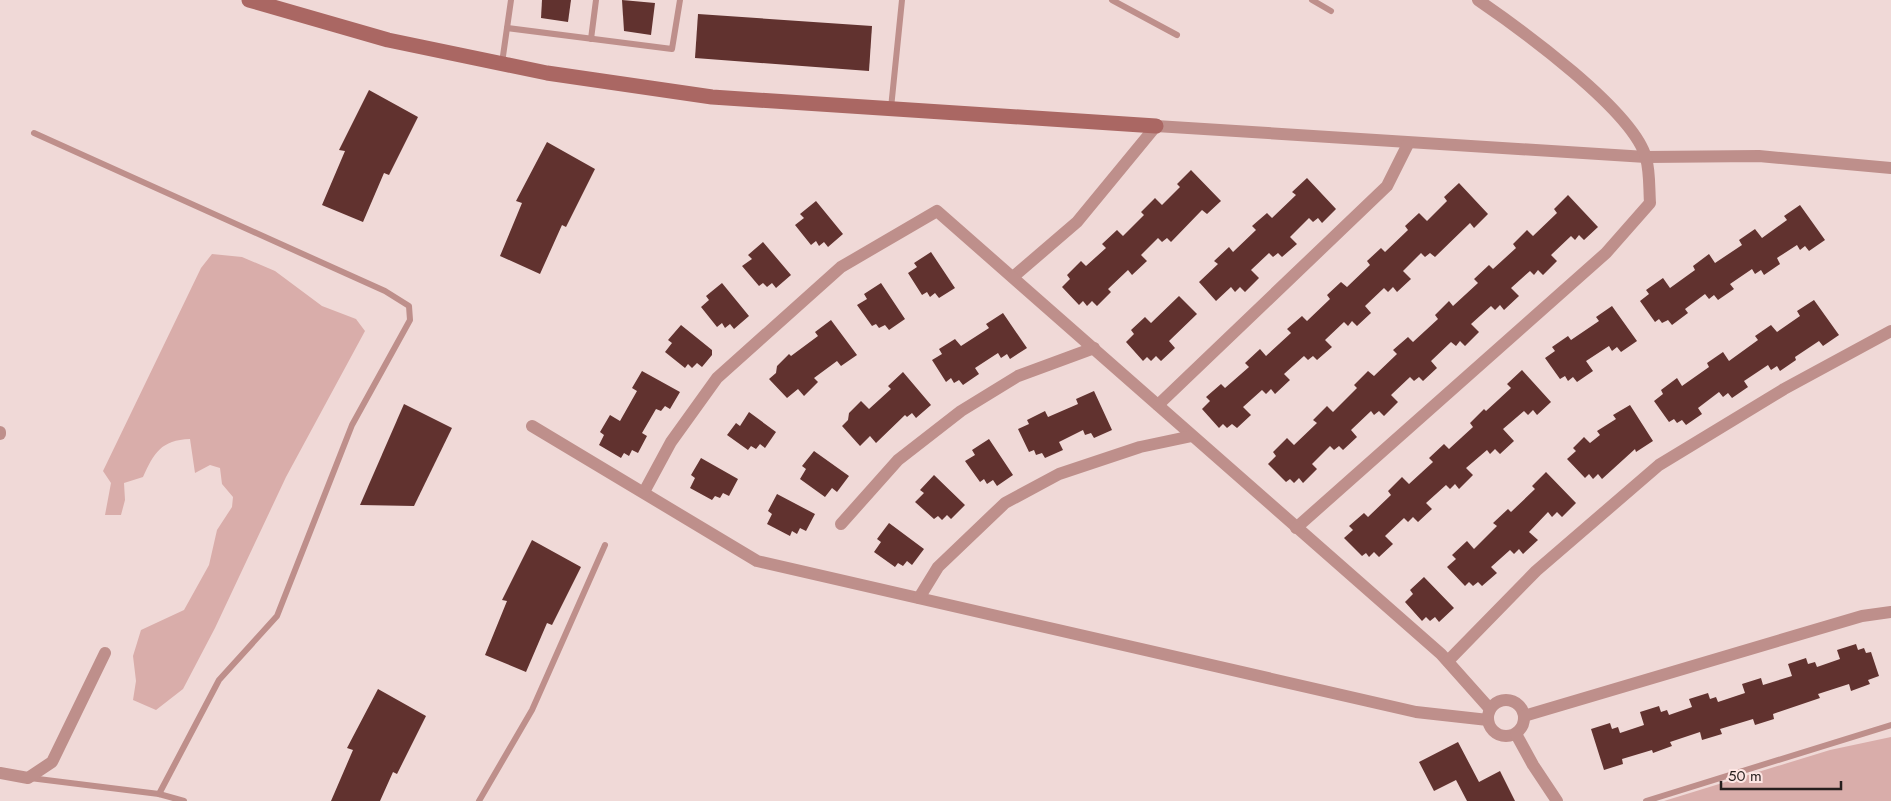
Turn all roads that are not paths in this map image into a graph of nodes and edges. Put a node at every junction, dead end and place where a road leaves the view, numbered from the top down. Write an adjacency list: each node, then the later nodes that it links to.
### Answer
1 (249, 0): 13 (street)
2 (511, 0): 10 (lane)
3 (596, 0): 12 (lane)
4 (680, 0): 12 (lane)
5 (902, 0): 14 (lane)
6 (1112, 0): 11 (lane)
7 (1312, 0): 9 (lane)
8 (1478, 0): 18 (street)
9 (1331, 11)
10 (507, 28): 12 (lane); 13 (lane)
11 (1178, 35)
12 (591, 39)
13 (502, 63): 14 (street)
14 (891, 109): 15 (street)
15 (1156, 126): 17 (street); 20 (street)
16 (34, 133): 40 (lane)
17 (1408, 144): 18 (street); 23 (street)
18 (1646, 157): 19 (street); 28 (street)
19 (1891, 168)
20 (1013, 277): 22 (street); 26 (street)
21 (1891, 331): 33 (street)
22 (1094, 348): 23 (street); 27 (street)
23 (1158, 405): 25 (street)
24 (532, 426): 26 (street)
25 (1192, 436): 28 (street); 30 (street)
26 (644, 492): 30 (street)
27 (841, 524)
28 (1296, 528): 33 (street)
29 (605, 545): 42 (lane)
30 (919, 598): 34 (street)
31 (1891, 612): 35 (street)
32 (105, 653): 39 (street)
33 (1448, 662): 34 (street)
34 (1489, 714): 35 (street); 37 (street)
35 (1524, 716): 37 (street)
36 (1891, 725): 44 (lane)
37 (1516, 734): 43 (street)
38 (0, 773): 39 (street)
39 (28, 778): 40 (lane)
40 (159, 794): 41 (lane)
41 (184, 801)
42 (479, 801)
43 (1557, 801)
44 (1646, 801)

